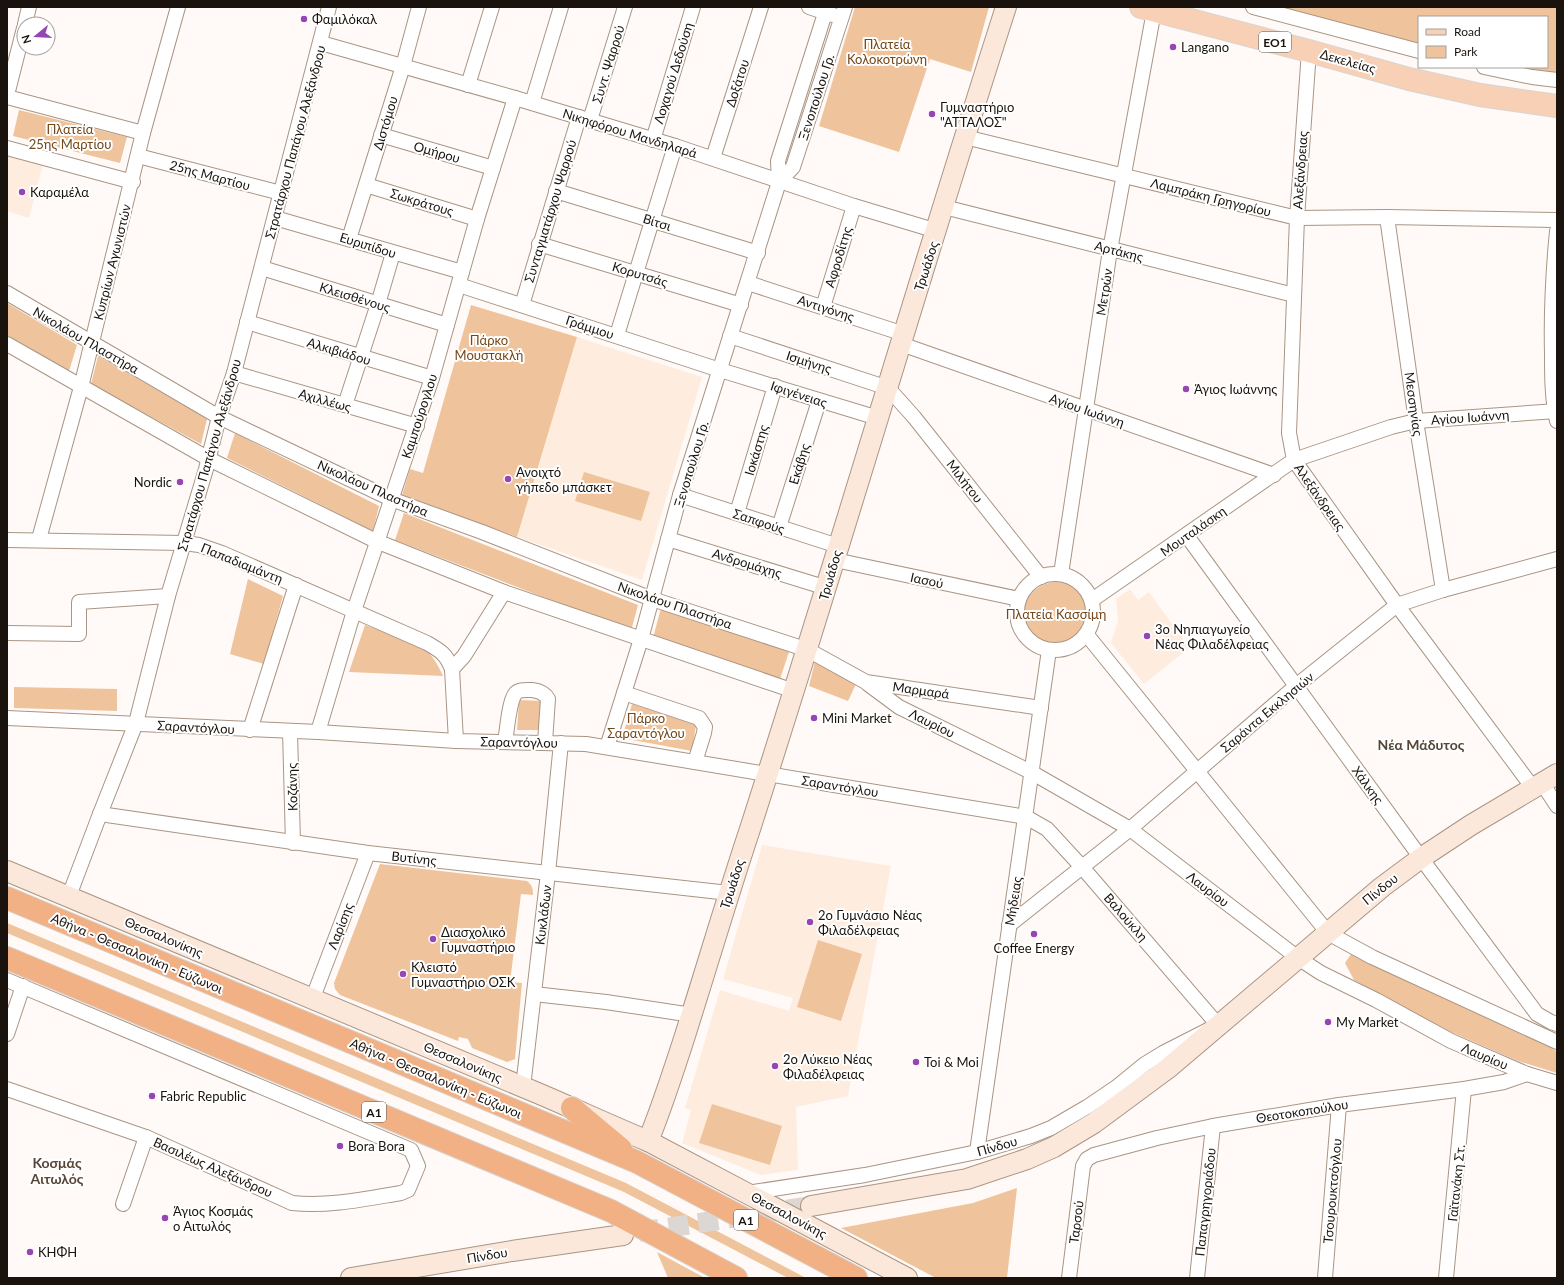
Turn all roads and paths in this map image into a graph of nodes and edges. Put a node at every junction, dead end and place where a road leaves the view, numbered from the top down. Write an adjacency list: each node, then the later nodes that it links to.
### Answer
1 (178, 7): 28 (street, Κυπρίων Αγωνιστών)
2 (330, 7): 15 (street, Στρατάρχου Παπάγου Αλεξάνδρου)
3 (419, 7): 19 (street, Διστόμου)
4 (492, 7): 22 (street)
5 (561, 7): 25 (street)
6 (625, 7): 27 (street, Συντ. Ψαρρού)
7 (693, 7): 31 (street, Λοχαγού Δεδούση)
8 (761, 7): 35 (street, Δοξάτου)
9 (809, 7): 13 (street)
10 (1006, 7): 30 (street, Τρωάδος)
11 (1253, 7): 17 (street)
12 (1147, 9): 16 (main road, Δεκελείας / ΕΟ1); 37 (street, Μετρών)
13 (826, 10): 14 (street); 39 (street, Ξενoπούλου Γρ.)
14 (843, 13): 39 (street, Ξενoπούλου Γρ.)
15 (321, 43): 19 (street, Νικηφόρου Μανδηλαρά); 42 (street, Στρατάρχου Παπάγου Αλεξάνδρου)
16 (1309, 51): 26 (main road, Δεκελείας / ΕΟ1); 47 (street, Αλεξάνδρειας)
17 (1418, 51)
18 (17, 56): 23 (street)
19 (403, 66): 22 (street, Νικηφόρου Μανδηλαρά); 29 (street, Διστόμου)
20 (1489, 68): 21 (street)
21 (1557, 80)
22 (468, 85): 24 (street, Νικηφόρου Μανδηλαρά)
23 (7, 96): 28 (street)
24 (515, 98): 25 (street, Νικηφόρου Μανδηλαρά); 36 (street, Καμπούρογλου)
25 (532, 103): 27 (street, Νικηφόρου Μανδηλαρά)
26 (1557, 106)
27 (585, 119): 31 (street, Νικηφόρου Μανδηλαρά); 41 (street, Συνταγματάρχου Ψαρρού)
28 (143, 133): 34 (street, Κυπρίων Αγωνιστών)
29 (381, 136): 36 (street, Ομήρου); 40 (street, Διστόμου)
30 (965, 136): 37 (street, Λαμπράκη Γρηγορίου); 44 (street, Τρωάδος)
31 (653, 140): 32 (street, Νικηφόρου Μανδηλαρά)
32 (675, 146): 35 (street, Νικηφόρου Μανδηλαρά); 50 (street)
33 (7, 148): 38 (street)
34 (138, 156): 38 (street, Κυπρίων Αγωνιστών); 42 (street, 25ης Μαρτίου)
35 (713, 158): 39 (street, Νικηφόρου Μανδηλαρά)
36 (493, 168): 48 (street, Καμπούρογλου)
37 (1123, 175): 47 (street, Λαμπράκη Γρηγορίου); 55 (street, Μετρών)
38 (132, 182): 73 (street, Κυπρίων Αγωνιστών)
39 (780, 182): 43 (street, Νικηφόρου Μανδηλαρά); 57 (street, Ξενoπούλου Γρ.)
40 (366, 185): 48 (street, Σωκράτους); 53 (street, Διστόμου)
41 (556, 191): 50 (street, Βίτσι); 54 (street, Συνταγματάρχου Ψαρρού)
42 (281, 193): 46 (street, Στρατάρχου Παπάγου Αλεξάνδρου)
43 (854, 206): 51 (street, Νικηφόρου Μανδηλαρά); 67 (street, Αφροδίτης)
44 (944, 207): 51 (street, Τρωάδος); 55 (street, Αρτάκης)
45 (1387, 217): 47 (street, Λαμπράκη Γρηγορίου); 49 (street, Λαμπράκη Γρηγορίου); 88 (street, Μεσσηνίας)
46 (275, 218): 53 (street, Ευριπίδου); 58 (street, Στρατάρχου Παπάγου Αλεξάνδρου)
47 (1297, 218): 63 (street, Αλεξάνδρειας)
48 (477, 219): 60 (street, Καμπούρογλου)
49 (1557, 220)
50 (653, 221): 57 (street, Βίτσι); 59 (street)
51 (937, 231): 72 (street, Τρωάδος)
52 (1557, 231): 85 (street)
53 (349, 240): 56 (street, Ευριπίδου)
54 (539, 244): 59 (street, Κορυτσάς); 65 (street, Συνταγματάρχου Ψαρρού)
55 (1110, 250): 63 (street, Αρτάκης); 84 (street, Μετρών)
56 (393, 253): 60 (street, Ευριπίδου); 64 (street)
57 (758, 253): 61 (street, Ξενoπούλου Γρ.)
58 (262, 268): 64 (street, Κλεισθένους); 68 (street, Στρατάρχου Παπάγου Αλεξάνδρου)
59 (637, 273): 66 (street, Κορυτσάς); 70 (street)
60 (460, 279): 65 (street, Γράμμου); 69 (street, Καμπούρογλου)
61 (748, 283): 66 (street, Ξενoπούλου Γρ.); 67 (street, Αντιγόνης)
62 (7, 293): 73 (street, Νικολάου Πλαστήρα)
63 (1294, 294): 91 (street, Αλεξάνδρειας)
64 (378, 304): 69 (street, Κλεισθένους); 75 (street)
65 (522, 305): 70 (street, Γράμμου)
66 (741, 305): 71 (street, Ξενoπούλου Γρ.)
67 (823, 307): 72 (street, Αντιγόνης)
68 (247, 322): 75 (street, Αλκιβιάδου); 77 (street, Στρατάρχου Παπάγου Αλεξάνδρου)
69 (447, 325): 78 (street, Καμπούρογλου)
70 (617, 336): 76 (street, Γράμμου)
71 (730, 336): 76 (street, Ξενoπούλου Γρ.); 81 (street, Ισμήνης)
72 (902, 339): 81 (street, Τρωάδος); 84 (street, Αγίου Ιωάννη)
73 (92, 343): 80 (street, Κυπρίων Αγωνιστών); 86 (street, Νικολάου Πλαστήρα)
74 (7, 344): 80 (street)
75 (360, 357): 78 (street, Αλκιβιάδου); 83 (street)
76 (720, 370): 79 (street, Ιφιγένειας); 93 (street, Ξενoπούλου Γρ.)
77 (234, 373): 83 (street, Αχιλλέως); 86 (street, Στρατάρχου Παπάγου Αλεξάνδρου)
78 (432, 378): 89 (street, Καμπούρογλου)
79 (775, 386): 82 (street, Ιφιγένειας); 95 (street, Ιοκάστης)
80 (81, 387): 90 (street); 98 (street, Κυπρίων Αγωνιστών)
81 (888, 388): 87 (street, Τρωάδος); 106 (street, Μιλήτου)
82 (819, 401): 87 (street, Ιφιγένειας); 96 (street, Εκάβης)
83 (344, 406): 89 (street, Αχιλλέως)
84 (1086, 409): 92 (street, Αγίου Ιωάννη); 105 (street, Μετρών)
85 (1556, 414): 88 (street, Αγίου Ιωάννη)
86 (219, 418): 90 (street, Στρατάρχου Παπάγου Αλεξάνδρου); 94 (street, Νικολάου Πλαστήρα)
87 (878, 418): 103 (street, Τρωάδος)
88 (1416, 421): 91 (street, Αγίου Ιωάννη); 109 (street, Μεσσηνίας)
89 (416, 426): 94 (street, Καμπούρογλου)
90 (208, 459): 101 (street); 102 (street, Στρατάρχου Παπάγου Αλεξάνδρου)
91 (1294, 460): 92 (street, Μουταλάσκη); 115 (street, Αλεξάνδρειας)
92 (1274, 475): 97 (street, Μουταλάσκη)
93 (680, 495): 95 (street, Σαπφούς); 99 (street, Ξενoπούλου Γρ.)
94 (391, 499): 101 (street, Καμπούρογλου); 112 (street, Νικολάου Πλαστήρα)
95 (737, 514): 96 (street, Σαπφούς)
96 (780, 527): 103 (street, Σαπφούς)
97 (1187, 536): 114 (street, Μουταλάσκη); 124 (street, Χάλκης)
98 (40, 539): 100 (street, Παπαδιαμάντη); 102 (street, Παπαδιαμάντη)
99 (668, 539): 108 (street, Ανδρομάχης); 112 (street, Ξενoπούλου Γρ.)
100 (7, 540)
101 (376, 542): 110 (street); 116 (street, Καμπούρογλου)
102 (184, 543): 107 (street, Παπαδιαμάντη); 111 (street, Στρατάρχου Παπάγου Αλεξάνδρου)
103 (837, 553): 108 (street, Τρωάδος); 113 (street, Ιασού)
104 (1557, 559): 109 (street, Σαράντα Εκκλησιών)
105 (1061, 574): 106 (street); 114 (street)
106 (1041, 577): 113 (street)
107 (296, 585): 116 (street, Παπαδιαμάντη); 130 (street)
108 (827, 588): 120 (street, Τρωάδος)
109 (1442, 590): 115 (street, Σαράντα Εκκλησιών)
110 (504, 592): 119 (street); 122 (street)
111 (168, 596): 117 (street); 129 (street, Στρατάρχου Παπάγου Αλεξάνδρου)
112 (652, 599): 119 (street, Ξενoπούλου Γρ.); 120 (street, Νικολάου Πλαστήρα)
113 (1019, 599): 121 (street)
114 (1092, 600): 118 (street)
115 (1396, 606): 124 (street, Σαράντα Εκκλησιών); 142 (street, Αλεξάνδρειας)
116 (354, 611): 122 (street, Παπαδιαμάντη); 132 (street, Καμπούρογλου)
117 (7, 633)
118 (1087, 634): 121 (street); 140 (street)
119 (640, 639): 125 (street); 126 (street, Ξενoπούλου Γρ.)
120 (808, 650): 123 (street, Μαρμαρά); 125 (street, Τρωάδος)
121 (1049, 650): 127 (street, Μήδειας)
122 (452, 669): 133 (street, Παπαδιαμάντη)
123 (866, 682): 127 (street, Μαρμαρά); 139 (street, Λαυρίου)
124 (1296, 686): 140 (street, Σαράντα Εκκλησιών); 149 (street, Χάλκης)
125 (794, 691): 141 (street, Τρωάδος)
126 (624, 694): 137 (street, Ξενoπούλου Γρ.); 138 (street)
127 (1041, 708): 139 (street, Μήδειας)
128 (7, 718): 129 (street, Σαραντόγλου)
129 (136, 723): 130 (street, Σαραντόγλου); 144 (street, Στρατάρχου Παπάγου Αλεξάνδρου)
130 (250, 730): 131 (street, Σαραντόγλου)
131 (290, 731): 132 (street, Σαραντόγλου); 147 (street, Κοζάνης)
132 (318, 732): 133 (street, Σαραντόγλου)
133 (456, 741): 134 (street, Σαραντόγλου)
134 (505, 742): 135 (street, Σαραντόγλου); 135 (street)
135 (545, 742): 136 (street, Σαραντόγλου)
136 (561, 743): 137 (street, Σαραντόγλου); 152 (street, Κυκλάδων)
137 (607, 747): 138 (street, Σαραντόγλου)
138 (695, 762): 141 (street, Σαραντόγλου)
139 (1031, 772): 145 (street, Μήδειας); 146 (street, Λαυρίου)
140 (1197, 772): 146 (street, Σαράντα Εκκλησιών); 157 (street)
141 (767, 774): 145 (street, Σαραντόγλου); 153 (street, Τρωάδος)
142 (1544, 782): 143 (street, Αλεξάνδρειας); 149 (street, Πίνδου)
143 (1557, 806)
144 (100, 814): 147 (street, Βυτίνης); 154 (street, Στρατάρχου Παπάγου Αλεξάνδρου)
145 (1026, 817): 150 (street, Βαλούκλη); 156 (street, Μήδειας)
146 (1130, 829): 150 (street, Σαράντα Εκκλησιών); 159 (street, Λαυρίου)
147 (293, 843): 148 (street, Βυτίνης)
148 (368, 853): 152 (street, Βυτίνης); 163 (street, Λαρίσης)
149 (1421, 858): 157 (street, Πίνδου); 165 (street, Χάλκης)
150 (1082, 867): 156 (street, Σαράντα Εκκλησιών); 166 (street, Βαλούκλη)
151 (7, 871): 154 (street, Θεσσαλονίκης)
152 (548, 873): 153 (street, Βυτίνης); 162 (street, Κυκλάδων)
153 (729, 893): 164 (street, Τρωάδος)
154 (69, 896): 163 (street, Θεσσαλονίκης)
155 (7, 898): 180 (highway, Αθήνα - Θεσσαλονίκη - Εύζωνοι / Α1)
156 (1009, 925): 179 (street, Μήδειας)
157 (1328, 933): 159 (street, Πίνδου); 168 (street)
158 (7, 958): 189 (highway, Α1)
159 (1298, 958): 166 (street, Πίνδου); 169 (street, Λαυρίου)
160 (7, 980): 161 (street)
161 (23, 986): 167 (street); 177 (street, Βασιλέως Αλεξάνδρου)
162 (534, 994): 164 (street); 171 (street, Κυκλάδων)
163 (312, 1000): 171 (street, Θεσσαλονίκης)
164 (692, 1015): 178 (street, Τρωάδος)
165 (1557, 1024)
166 (1218, 1025): 179 (street, Πίνδου); 184 (street, Πίνδου)
167 (7, 1034)
168 (1557, 1042)
169 (1527, 1074): 170 (street, Λαυρίου); 173 (street, Θεοτοκοπούλου)
170 (1557, 1083)
171 (522, 1087): 175 (street, Θεσσαλονίκης)
172 (7, 1089): 177 (street, Βασιλέως Αλεξάνδρου)
173 (1464, 1089): 174 (street, Θεοτοκοπούλου); 195 (street, Γαϊτανάκη Στ.)
174 (1339, 1105): 176 (street, Θεοτοκοπούλου); 194 (street, Τσουρουκτσόγλου)
175 (572, 1108): 178 (street, Θεσσαλονίκης); 180 (highway)
176 (1213, 1126): 181 (street, Θεοτοκοπούλου); 193 (street, Παπαγρηγοριάδου)
177 (146, 1137): 183 (street)
178 (648, 1141): 182 (street, Θεσσαλονίκης)
179 (976, 1152): 182 (street, Πίνδου)
180 (637, 1162): 190 (highway, Αθήνα - Θεσσαλονίκη - Εύζωνοι / Α1)
181 (1083, 1166): 192 (street, Ταρσού)
182 (747, 1193): 191 (street, Θεσσαλονίκης)
183 (123, 1204)
184 (811, 1206)
185 (623, 1235): 186 (street, Πίνδου)
186 (421, 1266): 187 (street, Πίνδου); 188 (street)
187 (358, 1277)
188 (398, 1278)
189 (736, 1278)
190 (856, 1278)
191 (907, 1278)
192 (1069, 1278)
193 (1197, 1278)
194 (1325, 1278)
195 (1446, 1278)

